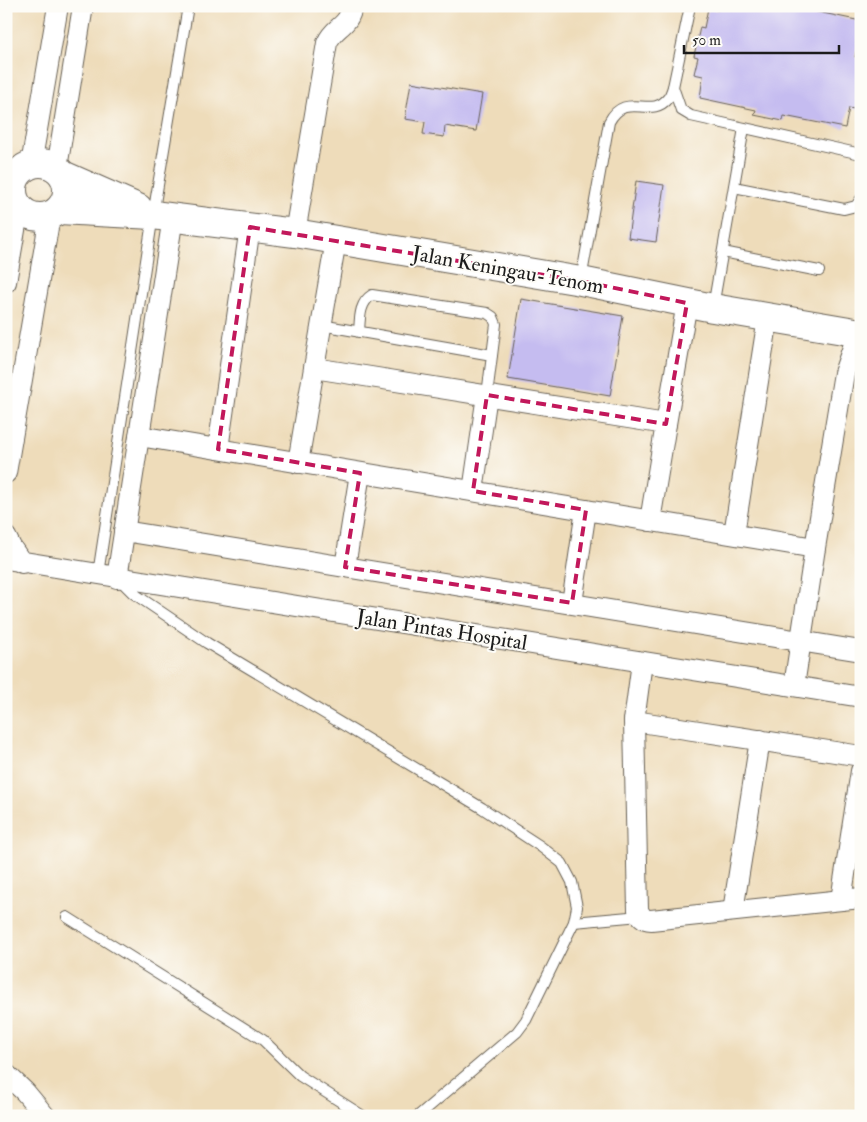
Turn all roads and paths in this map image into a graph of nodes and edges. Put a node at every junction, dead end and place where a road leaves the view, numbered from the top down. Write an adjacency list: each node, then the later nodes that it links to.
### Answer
1 (58, 6): 9 (street)
2 (83, 6): 9 (street)
3 (188, 6): 14 (lane)
4 (352, 6): 16 (street)
5 (690, 6): 6 (lane)
6 (673, 87): 7 (lane); 20 (lane)
7 (744, 128): 8 (lane); 10 (lane)
8 (861, 154)
9 (36, 169): 12 (main road); 13 (main road); 14 (main road, Jalan Keningau-Tenom)
10 (734, 187): 11 (lane); 18 (lane)
11 (861, 199)
12 (14, 204): 13 (main road); 21 (street)
13 (55, 213): 14 (main road, Jalan Keningau-Tenom); 35 (street)
14 (163, 216): 15 (main road, Jalan Keningau-Tenom); 32 (street); 46 (lane)
15 (250, 226): 16 (main road, Jalan Keningau-Tenom); 33 (street)
16 (295, 233): 17 (main road, Jalan Keningau-Tenom)
17 (336, 240): 20 (main road, Jalan Keningau-Tenom); 25 (street)
18 (723, 252): 19 (lane); 23 (lane)
19 (818, 271)
20 (581, 281): 22 (main road, Jalan Keningau-Tenom)
21 (6, 282)
22 (686, 303): 23 (main road, Jalan Keningau-Tenom); 31 (street)
23 (713, 308): 24 (main road, Jalan Keningau-Tenom)
24 (768, 318): 27 (main road, Jalan Keningau-Tenom); 41 (street)
25 (321, 325): 26 (lane); 29 (street)
26 (358, 332): 28 (lane); 28 (lane)
27 (859, 333): 43 (street)
28 (492, 355): 30 (lane)
29 (314, 368): 30 (street); 34 (street)
30 (487, 395): 31 (street); 37 (street)
31 (666, 424): 39 (street)
32 (139, 436): 33 (street); 40 (street)
33 (218, 449): 34 (street)
34 (298, 462): 36 (street)
35 (6, 473)
36 (360, 473): 37 (street); 45 (street)
37 (473, 491): 38 (street)
38 (586, 510): 39 (street); 47 (street)
39 (650, 520): 41 (street)
40 (124, 531): 45 (street); 46 (street)
41 (734, 534): 43 (street)
42 (6, 537): 44 (street)
43 (815, 548): 48 (street)
44 (14, 561): 46 (street, Jalan Pintas Hospital)
45 (345, 567): 47 (street)
46 (108, 576): 50 (street, Jalan Pintas Hospital); 62 (lane)
47 (572, 603): 48 (street)
48 (802, 641): 49 (street); 51 (street)
49 (861, 651)
50 (642, 662): 51 (street, Jalan Pintas Hospital); 53 (street)
51 (794, 686): 52 (street, Jalan Pintas Hospital)
52 (861, 697)
53 (634, 721): 54 (street); 61 (street)
54 (760, 740): 55 (street); 59 (street)
55 (861, 756)
56 (861, 771): 58 (street)
57 (861, 898): 58 (street)
58 (841, 900): 59 (street)
59 (733, 912): 61 (street)
60 (67, 916): 65 (lane)
61 (640, 916): 62 (lane)
62 (574, 922): 66 (lane)
63 (6, 1074): 64 (street)
64 (45, 1116)
65 (363, 1116)
66 (418, 1116)

